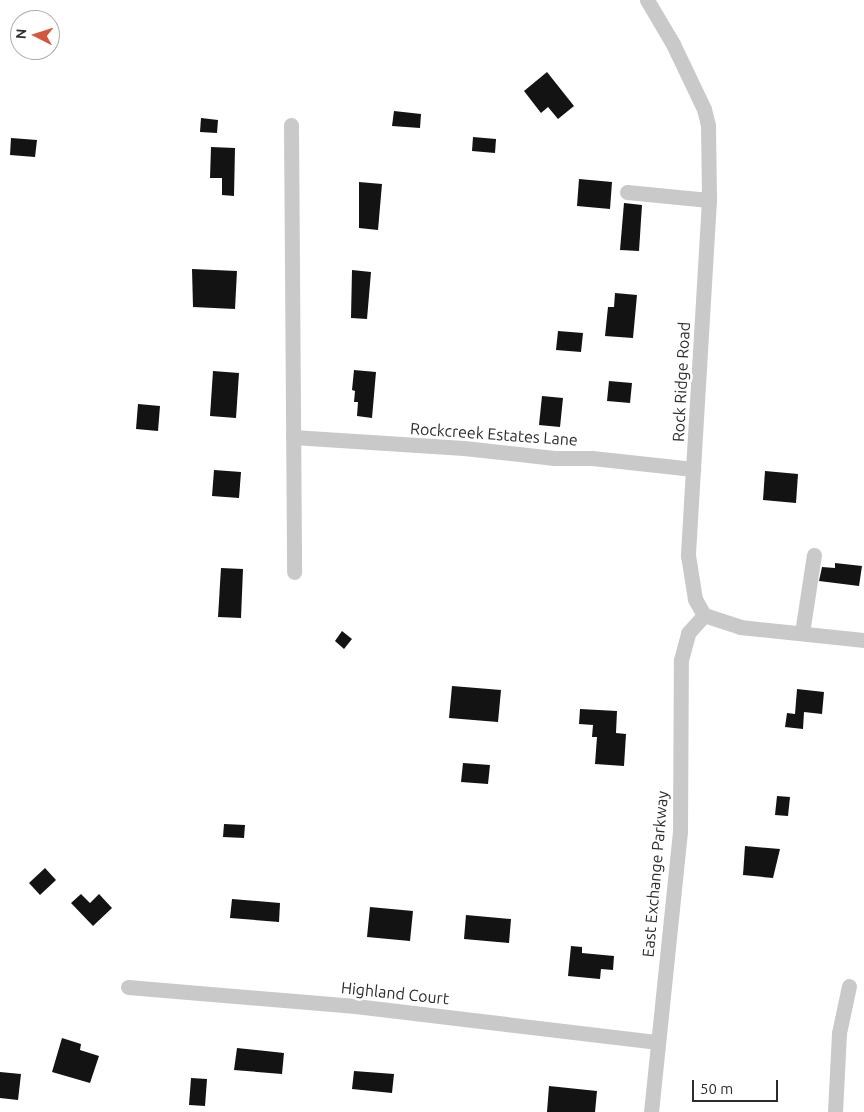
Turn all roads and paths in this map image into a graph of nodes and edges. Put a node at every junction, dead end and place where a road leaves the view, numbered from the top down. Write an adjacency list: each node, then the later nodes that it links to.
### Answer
1 (647, 0): 4 (street, Rock Ridge Road)
2 (291, 125): 5 (street)
3 (626, 192): 4 (street)
4 (709, 200): 6 (street, Rock Ridge Road)
5 (292, 438): 6 (street, Rockcreek Estates Lane); 8 (street)
6 (694, 469): 9 (street, Rock Ridge Road)
7 (814, 555): 10 (street)
8 (294, 572)
9 (704, 615): 10 (street); 14 (street, East Exchange Parkway)
10 (802, 634): 11 (street)
11 (864, 640)
12 (849, 986): 16 (street)
13 (128, 987): 14 (street, Highland Court)
14 (658, 1042): 15 (street, East Exchange Parkway)
15 (651, 1112)
16 (835, 1112)

